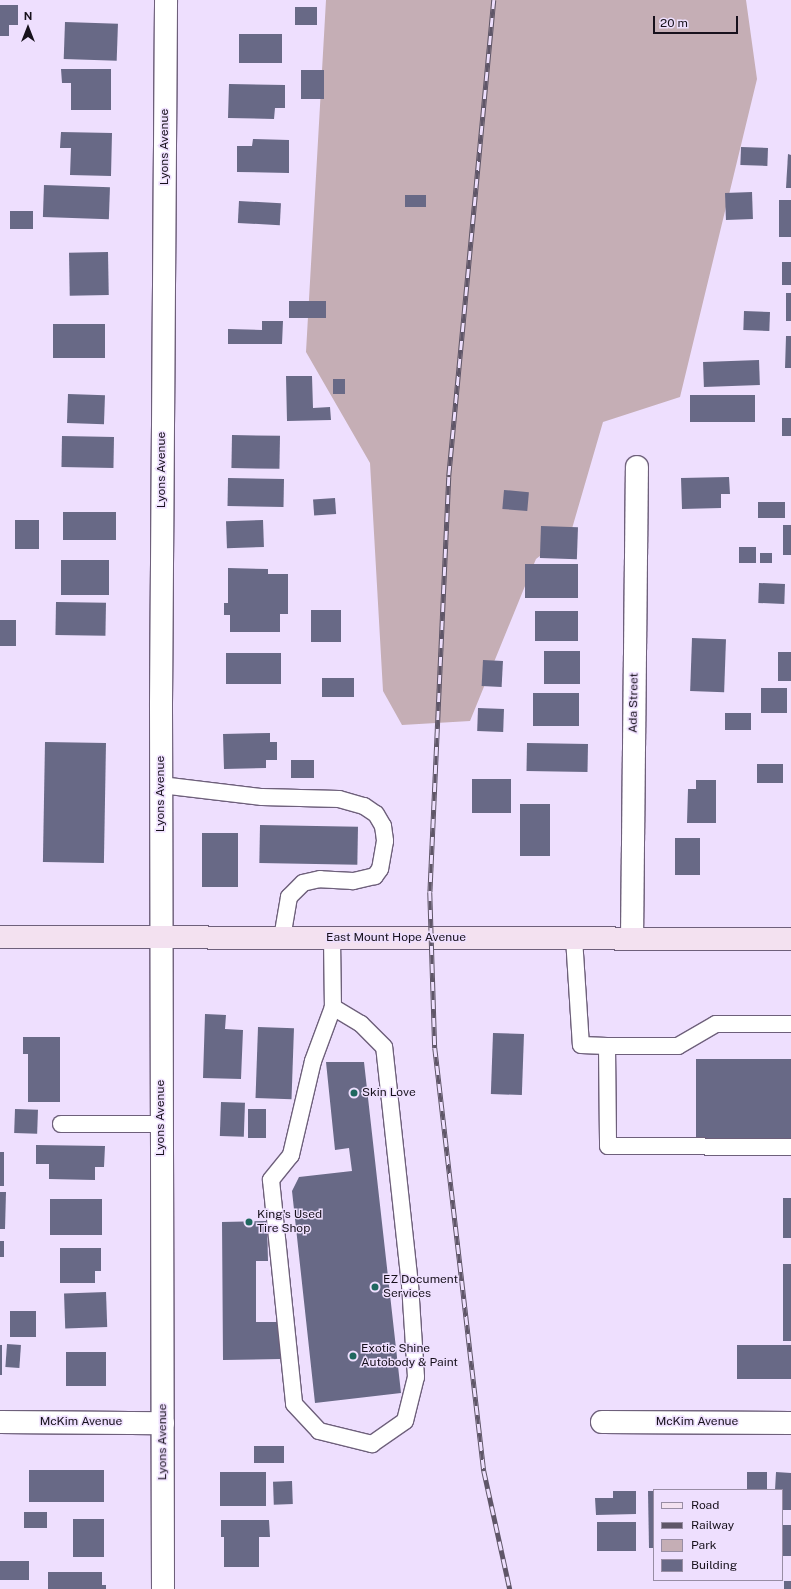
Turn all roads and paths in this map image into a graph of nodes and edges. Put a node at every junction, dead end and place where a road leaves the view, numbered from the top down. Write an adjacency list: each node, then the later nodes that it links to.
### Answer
1 (166, 0): 3 (street, Lyons Avenue)
2 (637, 467): 9 (street, Ada Street)
3 (161, 785): 5 (street, Lyons Avenue); 6 (lane)
4 (0, 937): 5 (street, East Mount Hope Avenue)
5 (161, 937): 6 (street, East Mount Hope Avenue); 15 (street, Lyons Avenue)
6 (282, 938): 7 (street, East Mount Hope Avenue)
7 (332, 938): 8 (street, East Mount Hope Avenue); 11 (lane)
8 (574, 938): 9 (street, East Mount Hope Avenue); 13 (lane)
9 (632, 939): 10 (street, East Mount Hope Avenue)
10 (791, 939)
11 (333, 1007): 11 (lane)
12 (791, 1024): 13 (lane)
13 (608, 1046): 16 (lane)
14 (61, 1124): 15 (lane)
15 (161, 1124): 19 (street, Lyons Avenue)
16 (791, 1147)
17 (0, 1422): 19 (street, McKim Avenue)
18 (602, 1422): 20 (street, McKim Avenue)
19 (163, 1423): 21 (street, Lyons Avenue)
20 (791, 1423)
21 (163, 1589)

